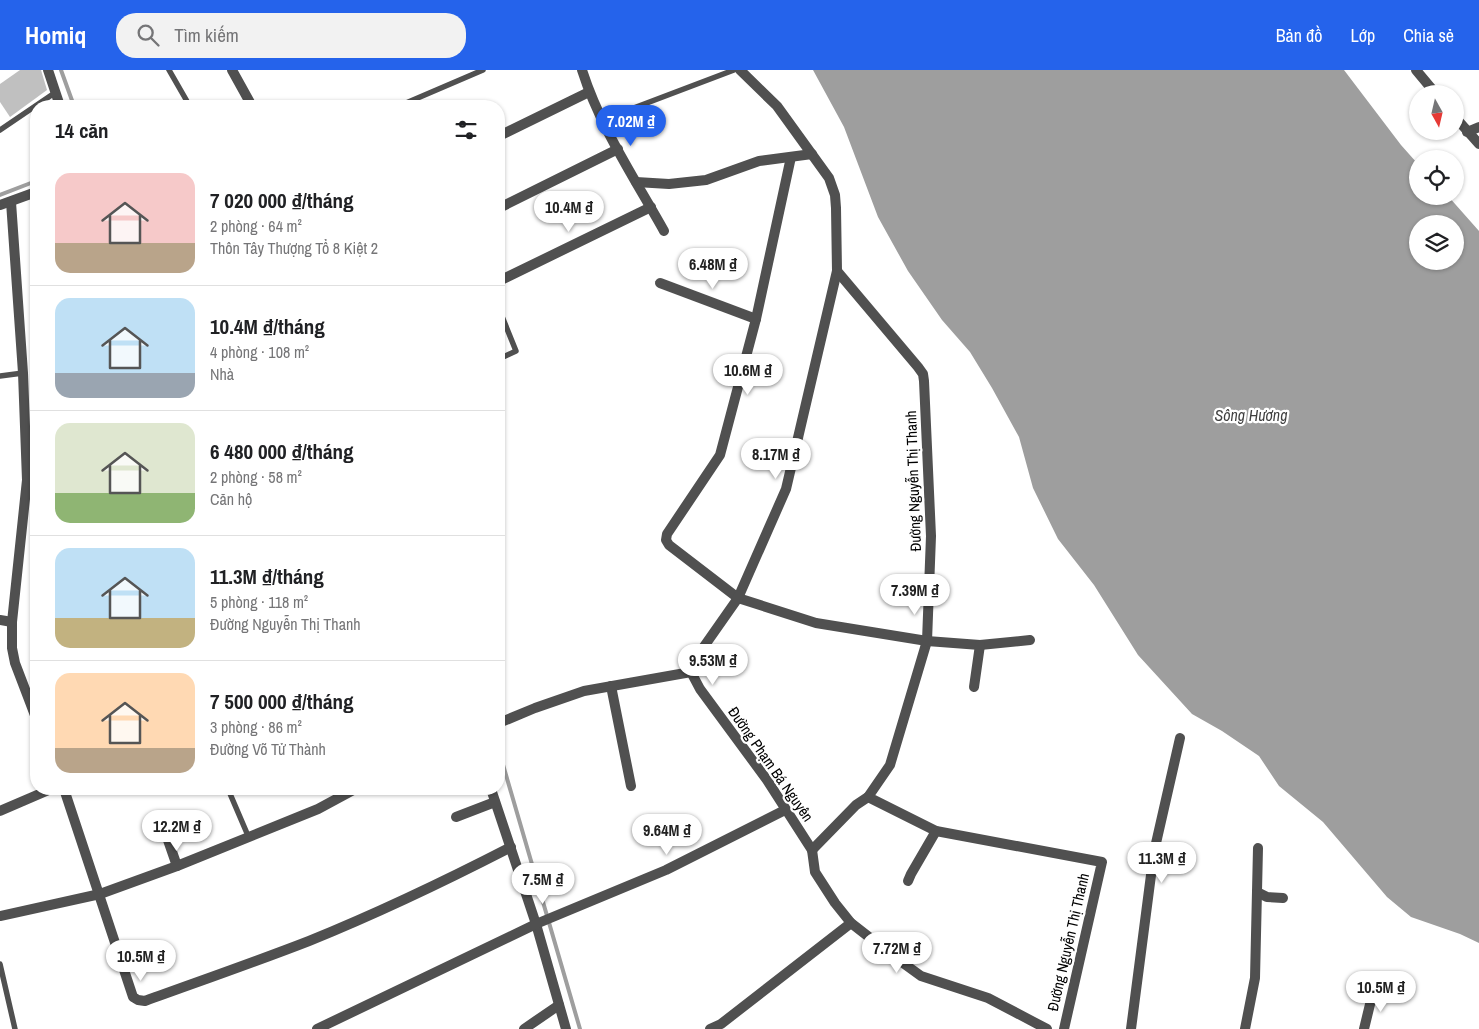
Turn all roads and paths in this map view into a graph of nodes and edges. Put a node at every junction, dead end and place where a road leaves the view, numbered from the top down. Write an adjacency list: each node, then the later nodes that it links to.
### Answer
1 (48, 70): 10 (street)
2 (169, 70): 14 (lane)
3 (232, 70): 15 (street)
4 (483, 70): 16 (lane)
5 (582, 70): 11 (street)
6 (734, 70): 18 (lane)
7 (740, 70): 26 (street)
8 (1416, 70): 9 (street)
9 (1428, 85)
10 (56, 92): 12 (lane); 13 (street)
11 (589, 92): 18 (street); 23 (street)
12 (44, 100)
13 (58, 100)
14 (186, 100)
15 (249, 100)
16 (413, 100)
17 (30, 110): 21 (lane)
18 (602, 120): 25 (street)
19 (1479, 127): 22 (street)
20 (1464, 128): 22 (street)
21 (0, 130)
22 (1467, 132): 24 (street)
23 (505, 133)
24 (1479, 144)
25 (618, 149): 28 (street); 32 (street)
26 (812, 154): 27 (street); 35 (street)
27 (792, 157): 28 (street); 38 (street)
28 (636, 182): 33 (street)
29 (30, 194): 30 (street)
30 (11, 202): 31 (street); 41 (street)
31 (0, 205)
32 (505, 205)
33 (651, 207): 34 (street); 36 (street)
34 (664, 231)
35 (837, 271): 45 (street); 48 (street, Đường Nguyễn Thị Thanh)
36 (505, 278)
37 (660, 283): 38 (street)
38 (756, 319): 45 (street)
39 (505, 324): 40 (lane)
40 (505, 356)
41 (23, 373): 42 (lane); 43 (street)
42 (0, 376)
43 (30, 455)
44 (30, 493): 47 (street)
45 (738, 598): 48 (street); 51 (street)
46 (0, 620): 47 (street)
47 (12, 622): 54 (street)
48 (927, 640): 50 (street); 63 (street, Đường Nguyễn Thị Thanh)
49 (1030, 640): 50 (street)
50 (980, 645): 53 (street)
51 (691, 672): 52 (street); 65 (street, Đường Phạm Bá Nguyên)
52 (611, 686): 55 (street); 57 (street)
53 (974, 687)
54 (30, 703)
55 (505, 720)
56 (1180, 738): 92 (street)
57 (631, 786)
58 (37, 795): 66 (street)
59 (66, 795): 77 (street)
60 (230, 795): 70 (lane)
61 (344, 795): 70 (street)
62 (493, 795): 64 (street)
63 (868, 797): 69 (street, Đường Nguyễn Thị Thanh); 73 (street, Đường Phạm Bá Nguyên)
64 (495, 802): 67 (street); 71 (street)
65 (785, 810): 73 (street, Đường Phạm Bá Nguyên); 81 (street)
66 (0, 811)
67 (456, 817)
68 (161, 820): 74 (street)
69 (936, 831): 75 (street); 91 (street, Đường Nguyễn Thị Thanh)
70 (248, 838): 74 (street)
71 (512, 847): 77 (street); 81 (street)
72 (1258, 848): 76 (street)
73 (812, 850): 80 (street)
74 (177, 866): 77 (street)
75 (908, 880)
76 (1257, 892): 78 (street); 93 (street)
77 (100, 894): 79 (street)
78 (1283, 898)
79 (0, 916)
80 (851, 923): 89 (street); 90 (street)
81 (538, 924): 84 (street); 86 (street)
82 (0, 964): 85 (lane)
83 (1373, 992): 94 (street)
84 (560, 1005): 87 (street); 88 (street)
85 (15, 1029)
86 (317, 1029)
87 (524, 1029)
88 (566, 1029)
89 (710, 1029)
90 (1047, 1029)
91 (1064, 1029)
92 (1131, 1029)
93 (1244, 1029)
94 (1364, 1029)

